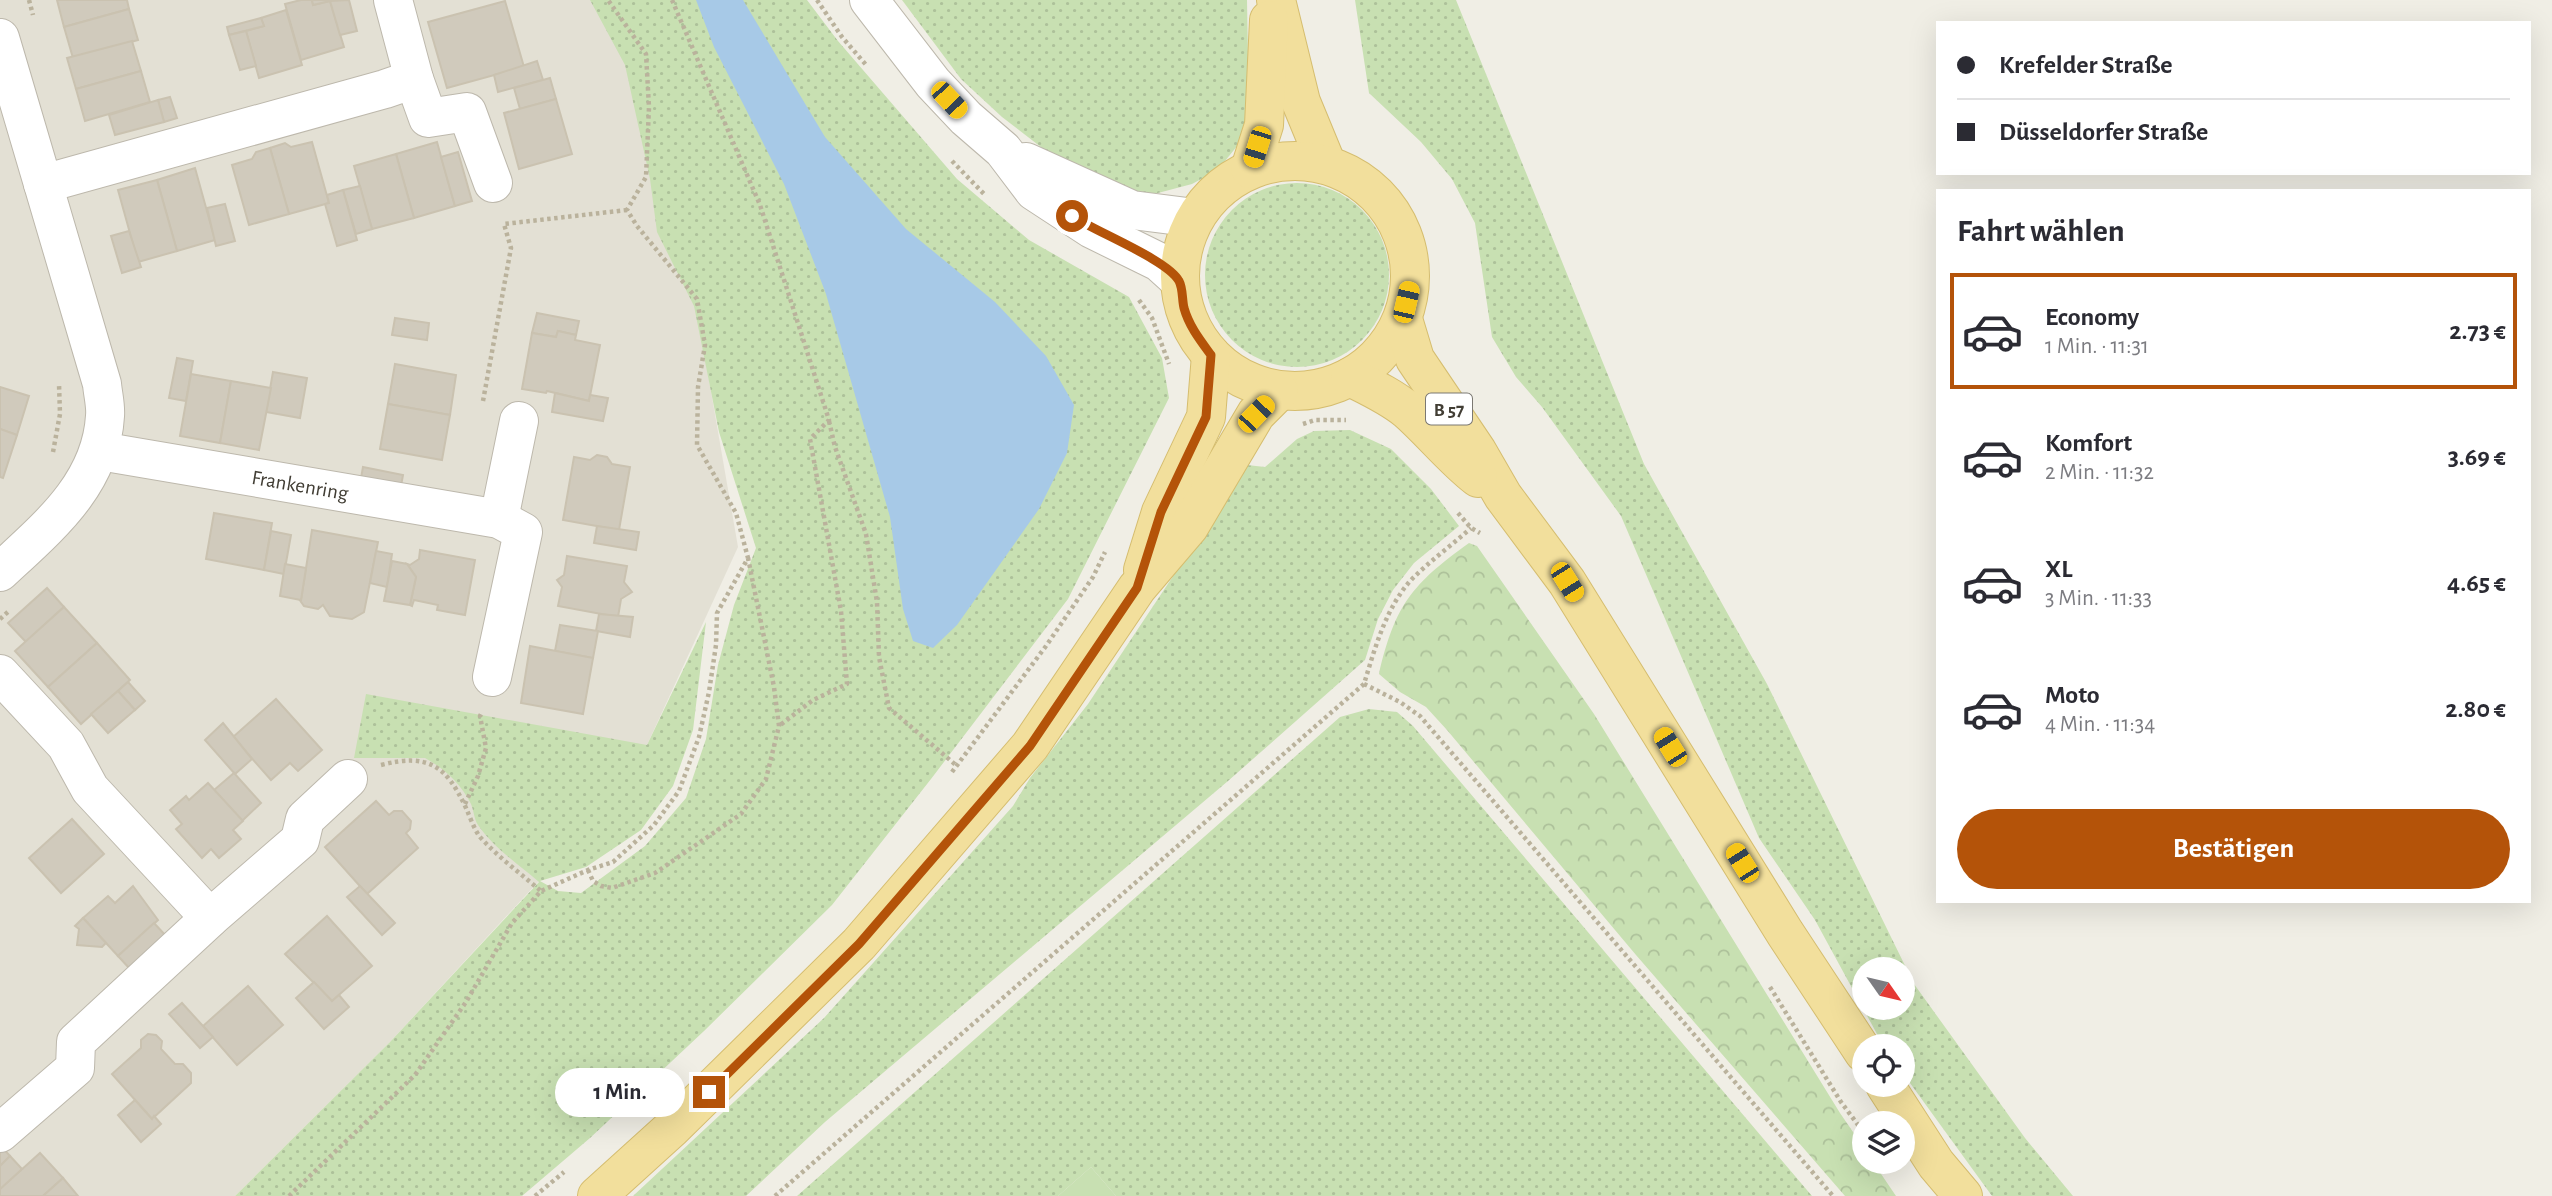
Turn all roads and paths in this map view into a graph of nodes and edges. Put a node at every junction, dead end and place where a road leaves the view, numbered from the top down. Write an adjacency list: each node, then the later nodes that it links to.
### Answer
1 (393, 0): 10 (street)
2 (608, 0): 18 (path)
3 (672, 0): 28 (path)
4 (817, 0): 9 (path)
5 (869, 0): 11 (street)
6 (1270, 0): 14 (main road)
7 (1276, 0): 13 (main road)
8 (2, 56): 16 (street)
9 (867, 67)
10 (414, 79): 15 (street); 16 (street)
11 (1003, 150): 19 (street); 20 (street)
12 (946, 155): 17 (path)
13 (1327, 164): 14 (main road); 22 (main road)
14 (1250, 169): 19 (main road)
15 (493, 183)
16 (43, 184): 32 (street)
17 (992, 201)
18 (627, 210): 30 (path); 40 (path)
19 (1195, 218): 20 (main road)
20 (1180, 281): 23 (main road)
21 (1132, 292): 24 (path)
22 (1403, 319): 26 (main road); 34 (main road, B 57)
23 (1211, 355): 27 (main road); 42 (main road)
24 (1171, 368)
25 (59, 375): 33 (path)
26 (1350, 377): 27 (main road); 34 (main road, B 57)
27 (1279, 391): 42 (main road)
28 (829, 420): 46 (path); 47 (path)
29 (1315, 420): 31 (path)
30 (519, 421): 36 (street)
31 (1354, 423)
32 (100, 451): 36 (street, Frankenring); 41 (street)
33 (52, 458)
34 (1503, 496): 55 (main road, B 57)
35 (1450, 503): 37 (path)
36 (499, 519): 44 (street)
37 (1471, 528): 38 (path); 45 (path)
38 (1481, 534)
39 (1111, 540): 47 (path)
40 (748, 558): 46 (path); 51 (path)
41 (0, 572)
42 (1137, 588): 62 (main road)
43 (0, 674): 53 (street)
44 (492, 677): 50 (path)
45 (1364, 684): 63 (path); 64 (path)
46 (779, 726): 51 (path)
47 (957, 766): 48 (path)
48 (948, 777)
49 (348, 779): 50 (path); 53 (street)
50 (465, 804): 52 (path)
51 (588, 870): 52 (path)
52 (541, 891): 60 (path)
53 (210, 918): 58 (street)
54 (1766, 980): 57 (path)
55 (1852, 1035)
56 (1893, 1097): 65 (main road)
57 (1852, 1117)
58 (0, 1133)
59 (572, 1164): 61 (path)
60 (289, 1196)
61 (536, 1196)
62 (597, 1196)
63 (775, 1196)
64 (1833, 1196)
65 (1963, 1196)

